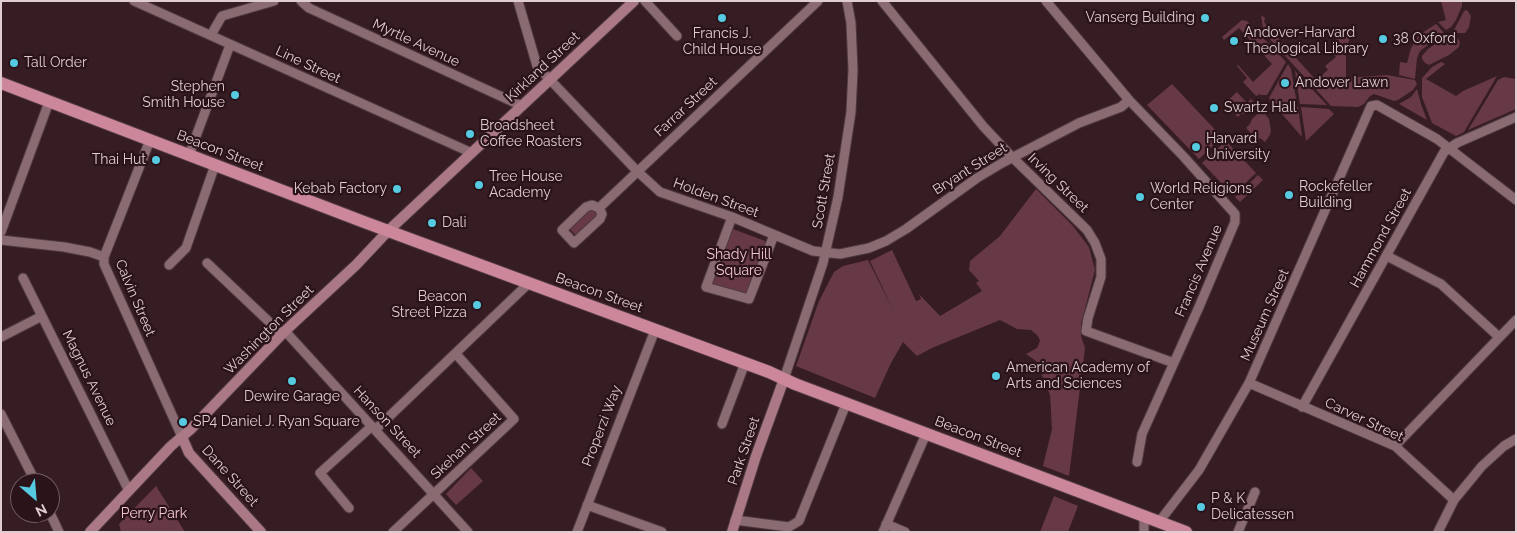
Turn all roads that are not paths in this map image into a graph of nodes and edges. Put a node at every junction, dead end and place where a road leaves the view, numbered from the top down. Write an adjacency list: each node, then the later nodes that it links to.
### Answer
1 (274, 1): 11 (street)
2 (301, 1): 18 (street, Myrtle Avenue)
3 (518, 1): 14 (street, Holden Street)
4 (634, 1): 14 (main road, Kirkland Street)
5 (645, 1): 12 (street)
6 (818, 1): 26 (street, Farrar Street)
7 (846, 1): 34 (street, Scott Street)
8 (882, 1): 24 (street, Irving Street)
9 (1046, 1): 16 (street, Francis Avenue)
10 (136, 2): 11 (street, Line Street)
11 (211, 35): 13 (street, Line Street)
12 (677, 36)
13 (230, 45): 22 (street, Line Street); 23 (street)
14 (550, 80): 18 (main road, Kirkland Street); 26 (street, Holden Street)
15 (1, 83): 17 (main road, Beacon Street)
16 (1129, 100): 24 (street, Bryant Street); 49 (street, Francis Avenue)
17 (49, 102): 20 (main road, Beacon Street); 31 (street)
18 (522, 106): 22 (main road, Kirkland Street)
19 (1516, 117): 21 (street, Hammond Street)
20 (150, 140): 23 (main road, Beacon Street); 36 (street, Calvin Street)
21 (1450, 148): 27 (street); 35 (street, Hammond Street); 51 (street, Museum Street)
22 (472, 153): 30 (main road, Washington Street)
23 (189, 155): 25 (main road, Beacon Street)
24 (1012, 157): 34 (street, Bryant Street); 49 (street, Irving Street)
25 (215, 165): 30 (main road, Beacon Street); 38 (street)
26 (637, 171): 28 (street, Farrar Street); 29 (street, Holden Street)
27 (1516, 200)
28 (599, 208): 28 (street)
29 (732, 217): 32 (street, Holden Street); 32 (street)
30 (388, 231): 40 (main road, Beacon Street); 44 (main road, Washington Street)
31 (1, 232)
32 (774, 235): 34 (street, Holden Street)
33 (1, 240): 36 (street)
34 (825, 252): 50 (street, Scott Street)
35 (1386, 256): 45 (street); 53 (street, Hammond Street)
36 (104, 257): 58 (street, Calvin Street)
37 (207, 263): 44 (street, Hanson Street)
38 (169, 265)
39 (23, 278): 41 (street, Magnus Avenue)
40 (529, 283): 43 (main road, Beacon Street); 47 (street)
41 (42, 316): 46 (street); 63 (street, Magnus Avenue)
42 (1516, 320): 45 (street)
43 (655, 330): 48 (main road, Beacon Street); 67 (street, Properzi Way)
44 (284, 333): 56 (street, Hanson Street); 58 (main road, Washington Street)
45 (1499, 337): 60 (street)
46 (1, 338)
47 (456, 354): 56 (street); 65 (street, Skehan Street)
48 (745, 363): 50 (main road, Beacon Street); 55 (street)
49 (1174, 363): 61 (street, Francis Avenue)
50 (784, 379): 52 (main road, Beacon Street); 70 (main road, Park Street)
51 (1250, 383): 53 (street, Carver Street); 71 (street, Museum Street)
52 (846, 404): 57 (main road, Beacon Street); 70 (street)
53 (1302, 407): 60 (street, Carver Street)
54 (1, 414): 62 (street)
55 (722, 424)
56 (374, 428): 65 (street, Hanson Street); 68 (street)
57 (926, 434): 69 (main road, Beacon Street); 72 (street)
58 (182, 437): 63 (main road, Washington Street); 74 (main road, Dane Street)
59 (1516, 439): 66 (street)
60 (1395, 446): 66 (street, Carver Street)
61 (1137, 462)
62 (31, 473)
63 (129, 490): 73 (main road, Washington Street)
64 (1255, 492): 83 (street)
65 (435, 494): 75 (street, Skehan Street); 76 (street, Hanson Street)
66 (1454, 500): 84 (street)
67 (587, 505): 77 (street, Properzi Way); 78 (street)
68 (349, 508)
69 (1144, 516): 71 (main road, Beacon Street); 81 (street)
70 (735, 520): 79 (main road, Park Street)
71 (1159, 522): 82 (main road, Beacon Street)
72 (884, 528): 80 (street)
73 (90, 532)
74 (261, 532)
75 (393, 532)
76 (468, 532)
77 (577, 532)
78 (662, 532)
79 (732, 532)
80 (905, 532)
81 (1144, 532)
82 (1186, 532)
83 (1238, 532)
84 (1438, 532)

